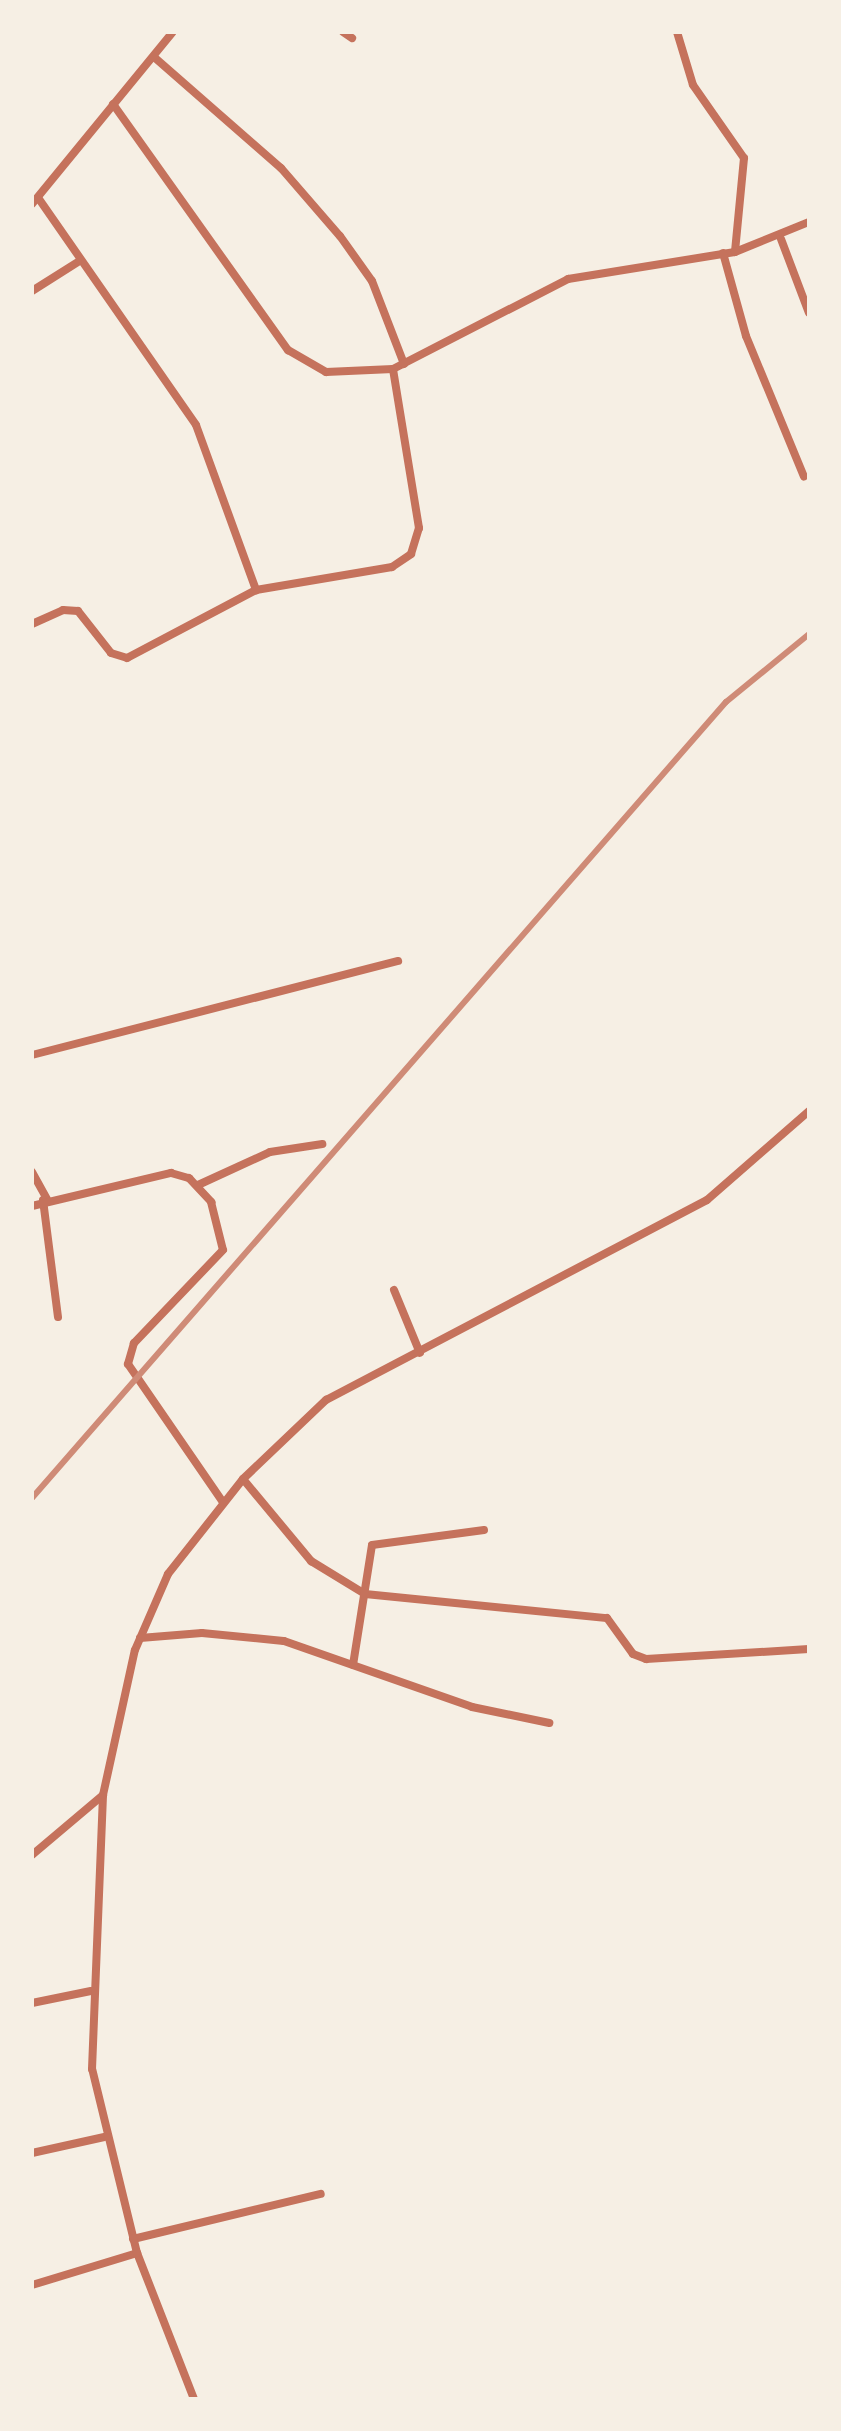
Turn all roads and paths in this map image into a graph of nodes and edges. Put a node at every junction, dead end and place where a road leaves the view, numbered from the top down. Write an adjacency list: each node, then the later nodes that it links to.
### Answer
1 (173, 32): 5 (street)
2 (343, 32): 4 (street)
3 (677, 32): 10 (street)
4 (352, 38)
5 (154, 57): 6 (street); 15 (street)
6 (113, 104): 7 (street); 16 (street)
7 (36, 202): 12 (street)
8 (809, 222): 9 (street)
9 (781, 239): 10 (street); 14 (street)
10 (735, 252): 11 (street)
11 (723, 253): 15 (street); 17 (street)
12 (78, 262): 13 (street); 18 (street)
13 (32, 291)
14 (809, 313)
15 (404, 364): 16 (street)
16 (393, 369): 18 (street)
17 (804, 477)
18 (256, 590): 19 (street)
19 (32, 624)
20 (398, 961): 21 (street)
21 (32, 1055)
22 (809, 1111): 30 (street)
23 (322, 1144): 25 (street)
24 (32, 1172): 26 (street)
25 (198, 1185): 26 (street); 32 (street)
26 (45, 1200): 27 (street); 29 (street)
27 (32, 1206)
28 (394, 1290): 30 (street)
29 (58, 1317)
30 (420, 1353): 31 (street)
31 (243, 1479): 32 (street); 34 (street)
32 (223, 1502): 35 (street)
33 (484, 1530): 34 (street)
34 (365, 1594): 36 (street); 37 (street)
35 (140, 1638): 37 (street); 39 (street)
36 (809, 1649)
37 (353, 1665): 38 (street)
38 (549, 1723)
39 (103, 1795): 40 (street); 41 (street)
40 (32, 1855)
41 (91, 1991): 42 (street); 43 (street)
42 (32, 2003)
43 (104, 2137): 44 (street); 46 (street)
44 (32, 2153)
45 (321, 2194): 46 (street)
46 (133, 2239): 47 (street)
47 (137, 2253): 48 (street); 49 (street)
48 (32, 2285)
49 (194, 2399)

